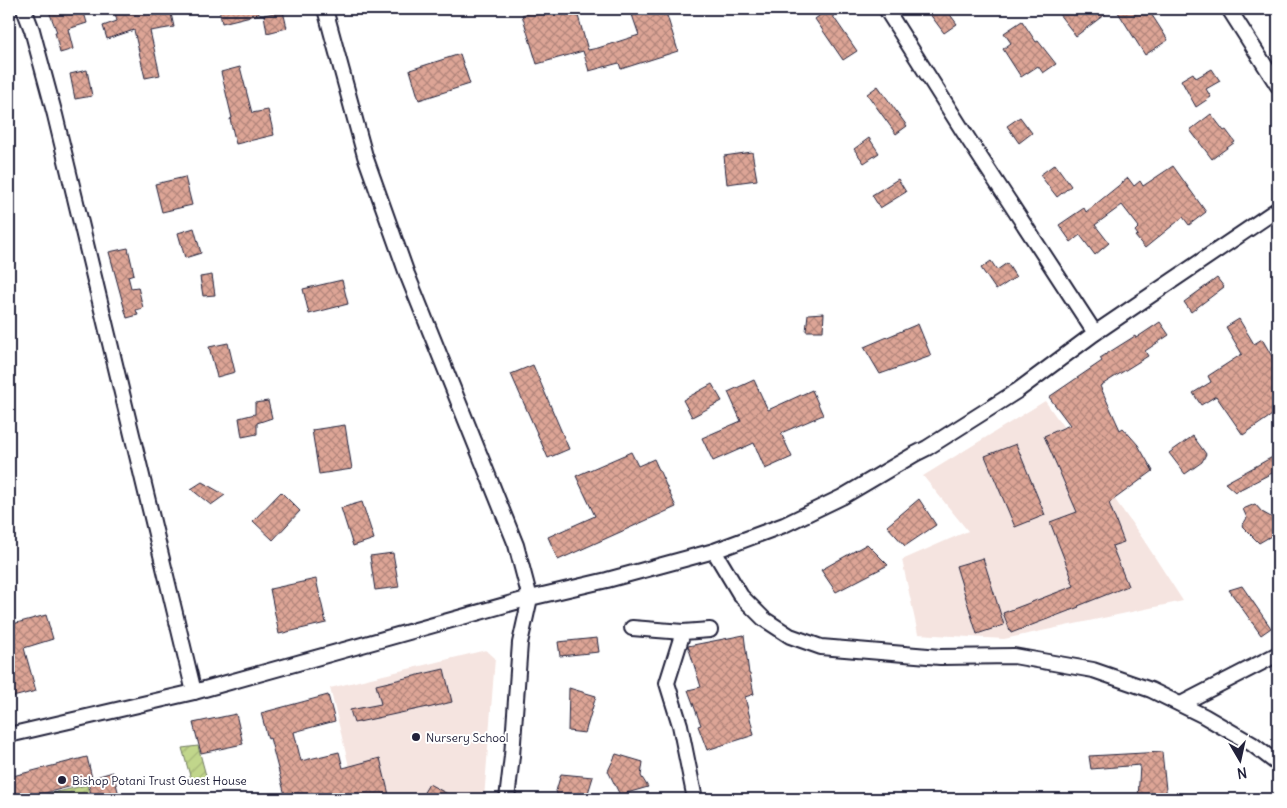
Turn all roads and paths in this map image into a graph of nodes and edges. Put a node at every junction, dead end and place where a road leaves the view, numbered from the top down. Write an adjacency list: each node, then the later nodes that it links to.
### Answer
1 (24, 9): 14 (street)
2 (325, 9): 9 (street)
3 (886, 9): 7 (street)
4 (1228, 9): 5 (street)
5 (1278, 86)
6 (1278, 209): 7 (street)
7 (1095, 334): 8 (street)
8 (714, 550): 9 (street); 15 (street)
9 (530, 598): 14 (street); 18 (street)
10 (632, 628): 12 (street)
11 (710, 630): 12 (street)
12 (683, 632): 19 (street)
13 (1278, 654): 15 (street)
14 (194, 692): 16 (street)
15 (1181, 704): 17 (street)
16 (9, 735)
17 (1278, 764)
18 (507, 799)
19 (696, 799)

